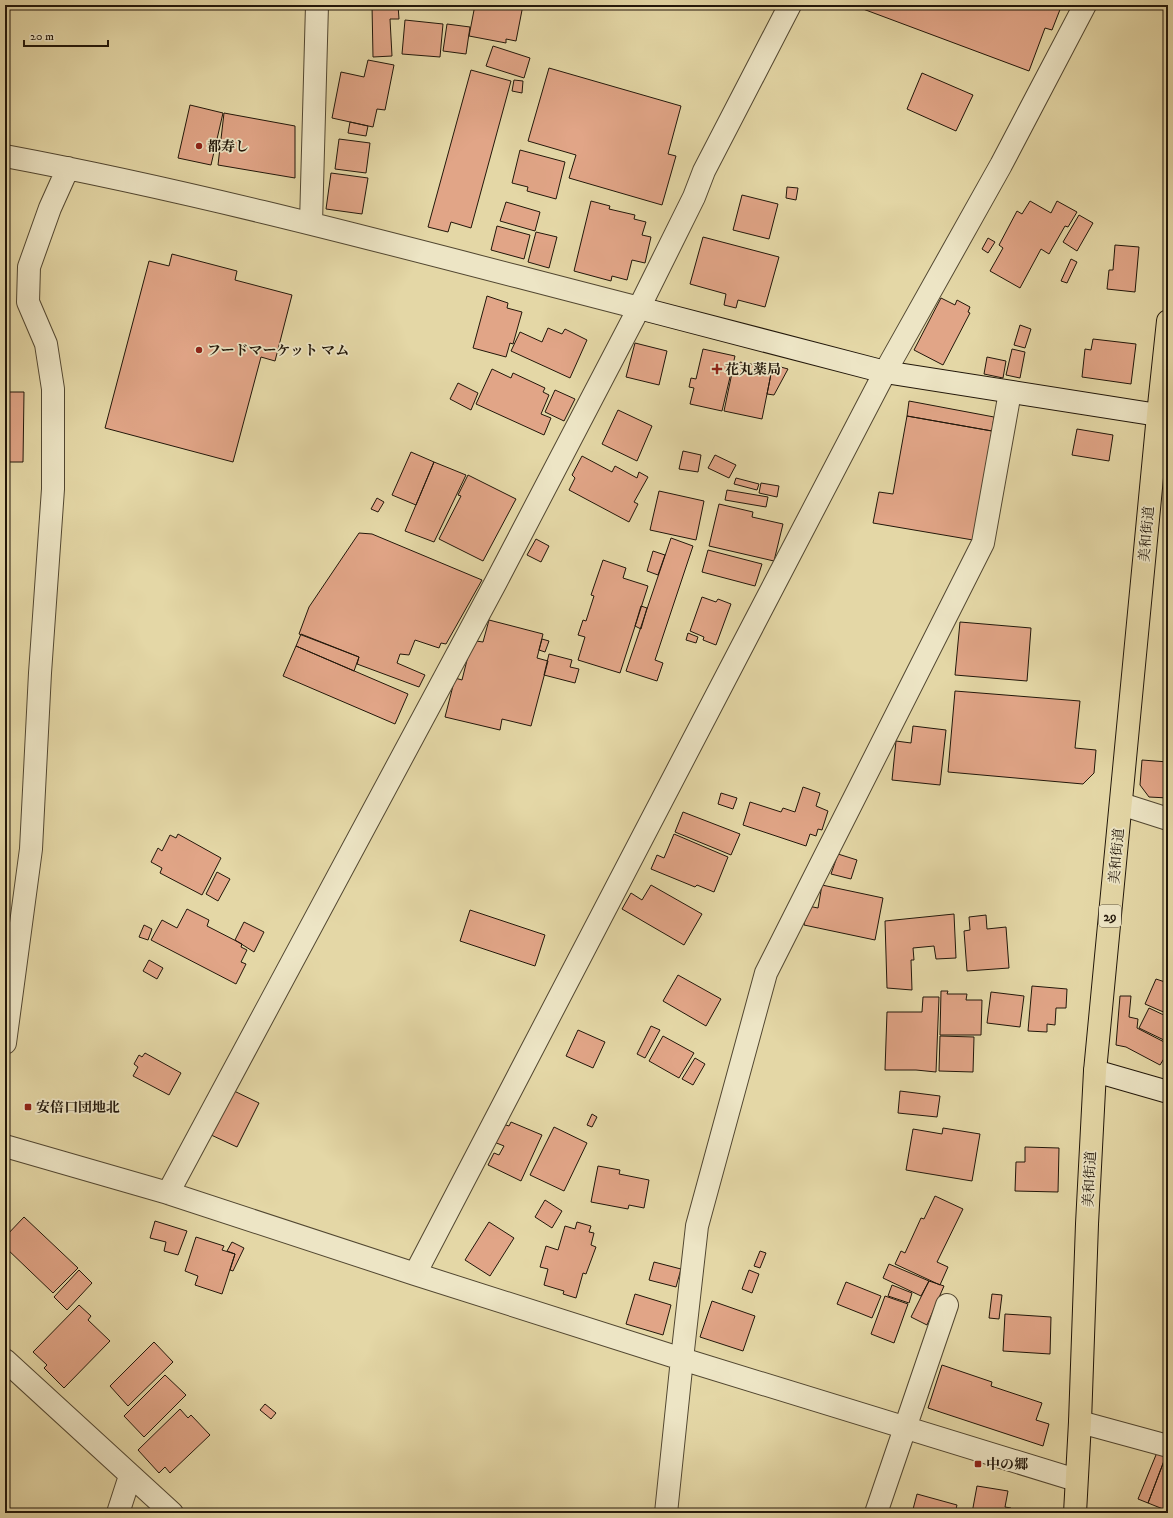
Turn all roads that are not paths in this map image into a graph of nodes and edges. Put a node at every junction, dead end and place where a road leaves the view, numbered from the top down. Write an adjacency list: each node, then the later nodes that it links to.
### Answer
1 (317, 5): 6 (street)
2 (790, 5): 7 (street)
3 (1085, 5): 9 (street)
4 (5, 156): 5 (street)
5 (68, 168): 6 (street); 14 (street)
6 (311, 224): 7 (street)
7 (639, 308): 9 (street); 18 (street)
8 (1168, 321): 11 (main road, 美和街道 / 29)
9 (885, 372): 10 (street); 19 (street)
10 (1010, 392): 11 (street); 21 (street)
11 (1163, 416): 12 (main road, 美和街道 / 29)
12 (1121, 804): 13 (street); 15 (main road, 美和街道 / 29)
13 (1168, 819)
14 (5, 1043)
15 (1095, 1071): 16 (street); 23 (main road, 美和街道 / 29)
16 (1168, 1092)
17 (5, 1146): 18 (street)
18 (168, 1193): 19 (street)
19 (415, 1274): 21 (street)
20 (947, 1305): 24 (street)
21 (682, 1359): 24 (street); 30 (street)
22 (5, 1362): 26 (street)
23 (1080, 1422): 25 (street); 27 (main road, 美和街道 / 29)
24 (906, 1428): 27 (street); 31 (street)
25 (1168, 1446)
26 (130, 1476): 28 (street); 29 (street)
27 (1076, 1480): 32 (main road, 美和街道 / 29)
28 (118, 1513)
29 (172, 1513)
30 (666, 1513)
31 (876, 1513)
32 (1075, 1513)

